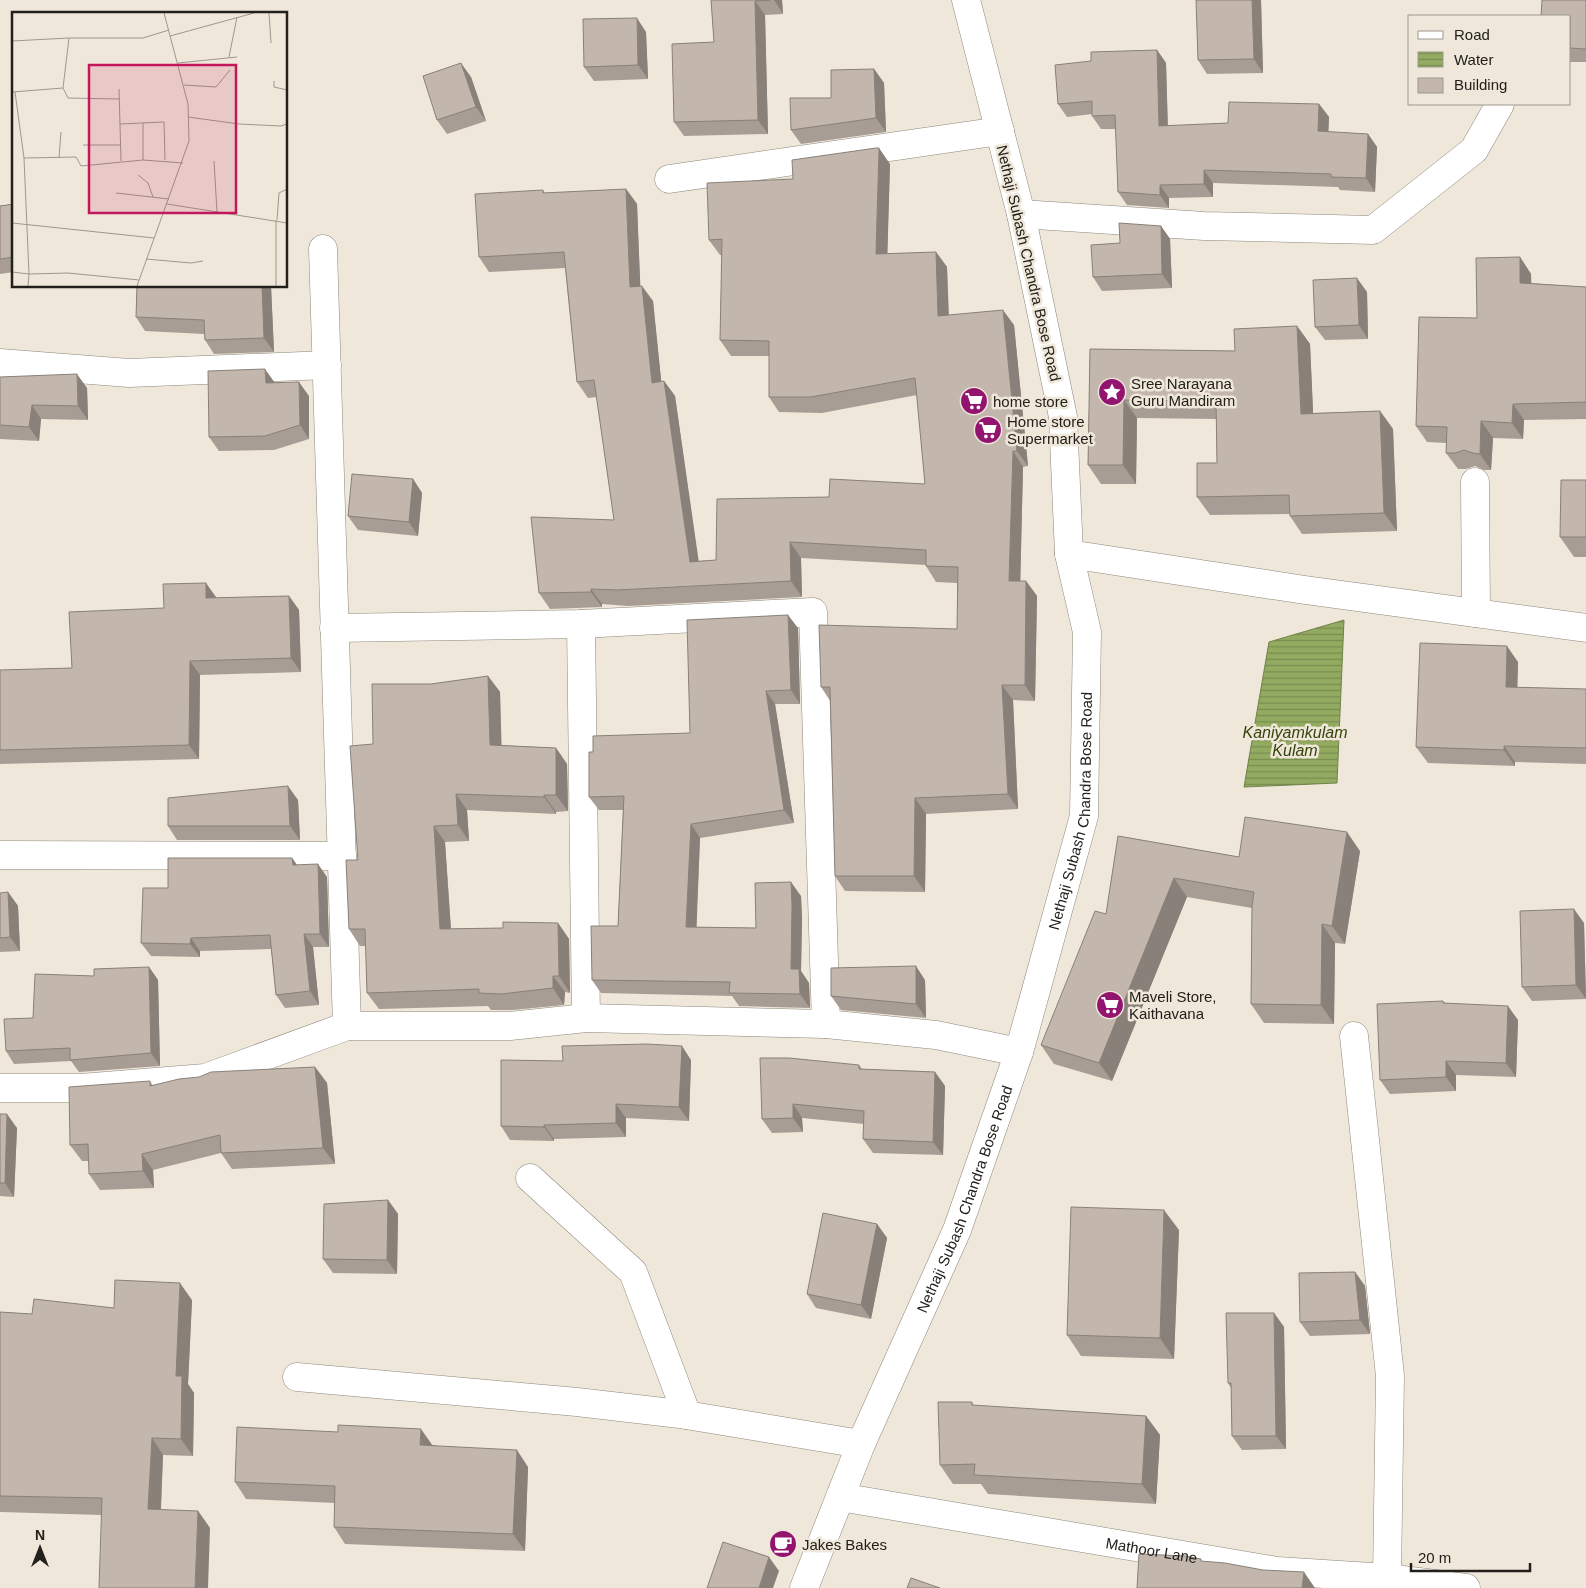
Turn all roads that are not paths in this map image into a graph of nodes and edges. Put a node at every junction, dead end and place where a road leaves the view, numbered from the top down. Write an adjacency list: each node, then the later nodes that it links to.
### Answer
1 (966, 0): 3 (street, Nethaji Subash Chandra Bose Road)
2 (1499, 105): 5 (street)
3 (1000, 131): 4 (street); 5 (street, Nethaji Subash Chandra Bose Road)
4 (669, 179)
5 (1021, 214): 10 (street, Nethaji Subash Chandra Bose Road)
6 (323, 249): 8 (street)
7 (0, 363): 8 (street)
8 (326, 365): 13 (street)
9 (1475, 482): 11 (street)
10 (1069, 554): 11 (street); 21 (street, Nethaji Subash Chandra Bose Road)
11 (1476, 613): 14 (street)
12 (581, 624): 13 (street); 17 (street); 18 (street)
13 (334, 628): 16 (street)
14 (1586, 628)
15 (0, 855): 16 (street)
16 (342, 856): 19 (street)
17 (586, 1018): 18 (street); 19 (street)
18 (826, 1024): 21 (street)
19 (347, 1026): 22 (street)
20 (1354, 1036): 28 (street)
21 (1019, 1052): 26 (street, Nethaji Subash Chandra Bose Road)
22 (0, 1088)
23 (530, 1178): 25 (street)
24 (297, 1377): 25 (street)
25 (687, 1415): 26 (street)
26 (861, 1444): 27 (street, Nethaji Subash Chandra Bose Road)
27 (840, 1497): 28 (street, Mathoor Lane); 29 (street, Nethaji Subash Chandra Bose Road)
28 (1386, 1578): 30 (street, Mathoor Lane)
29 (804, 1588)
30 (1466, 1588)

